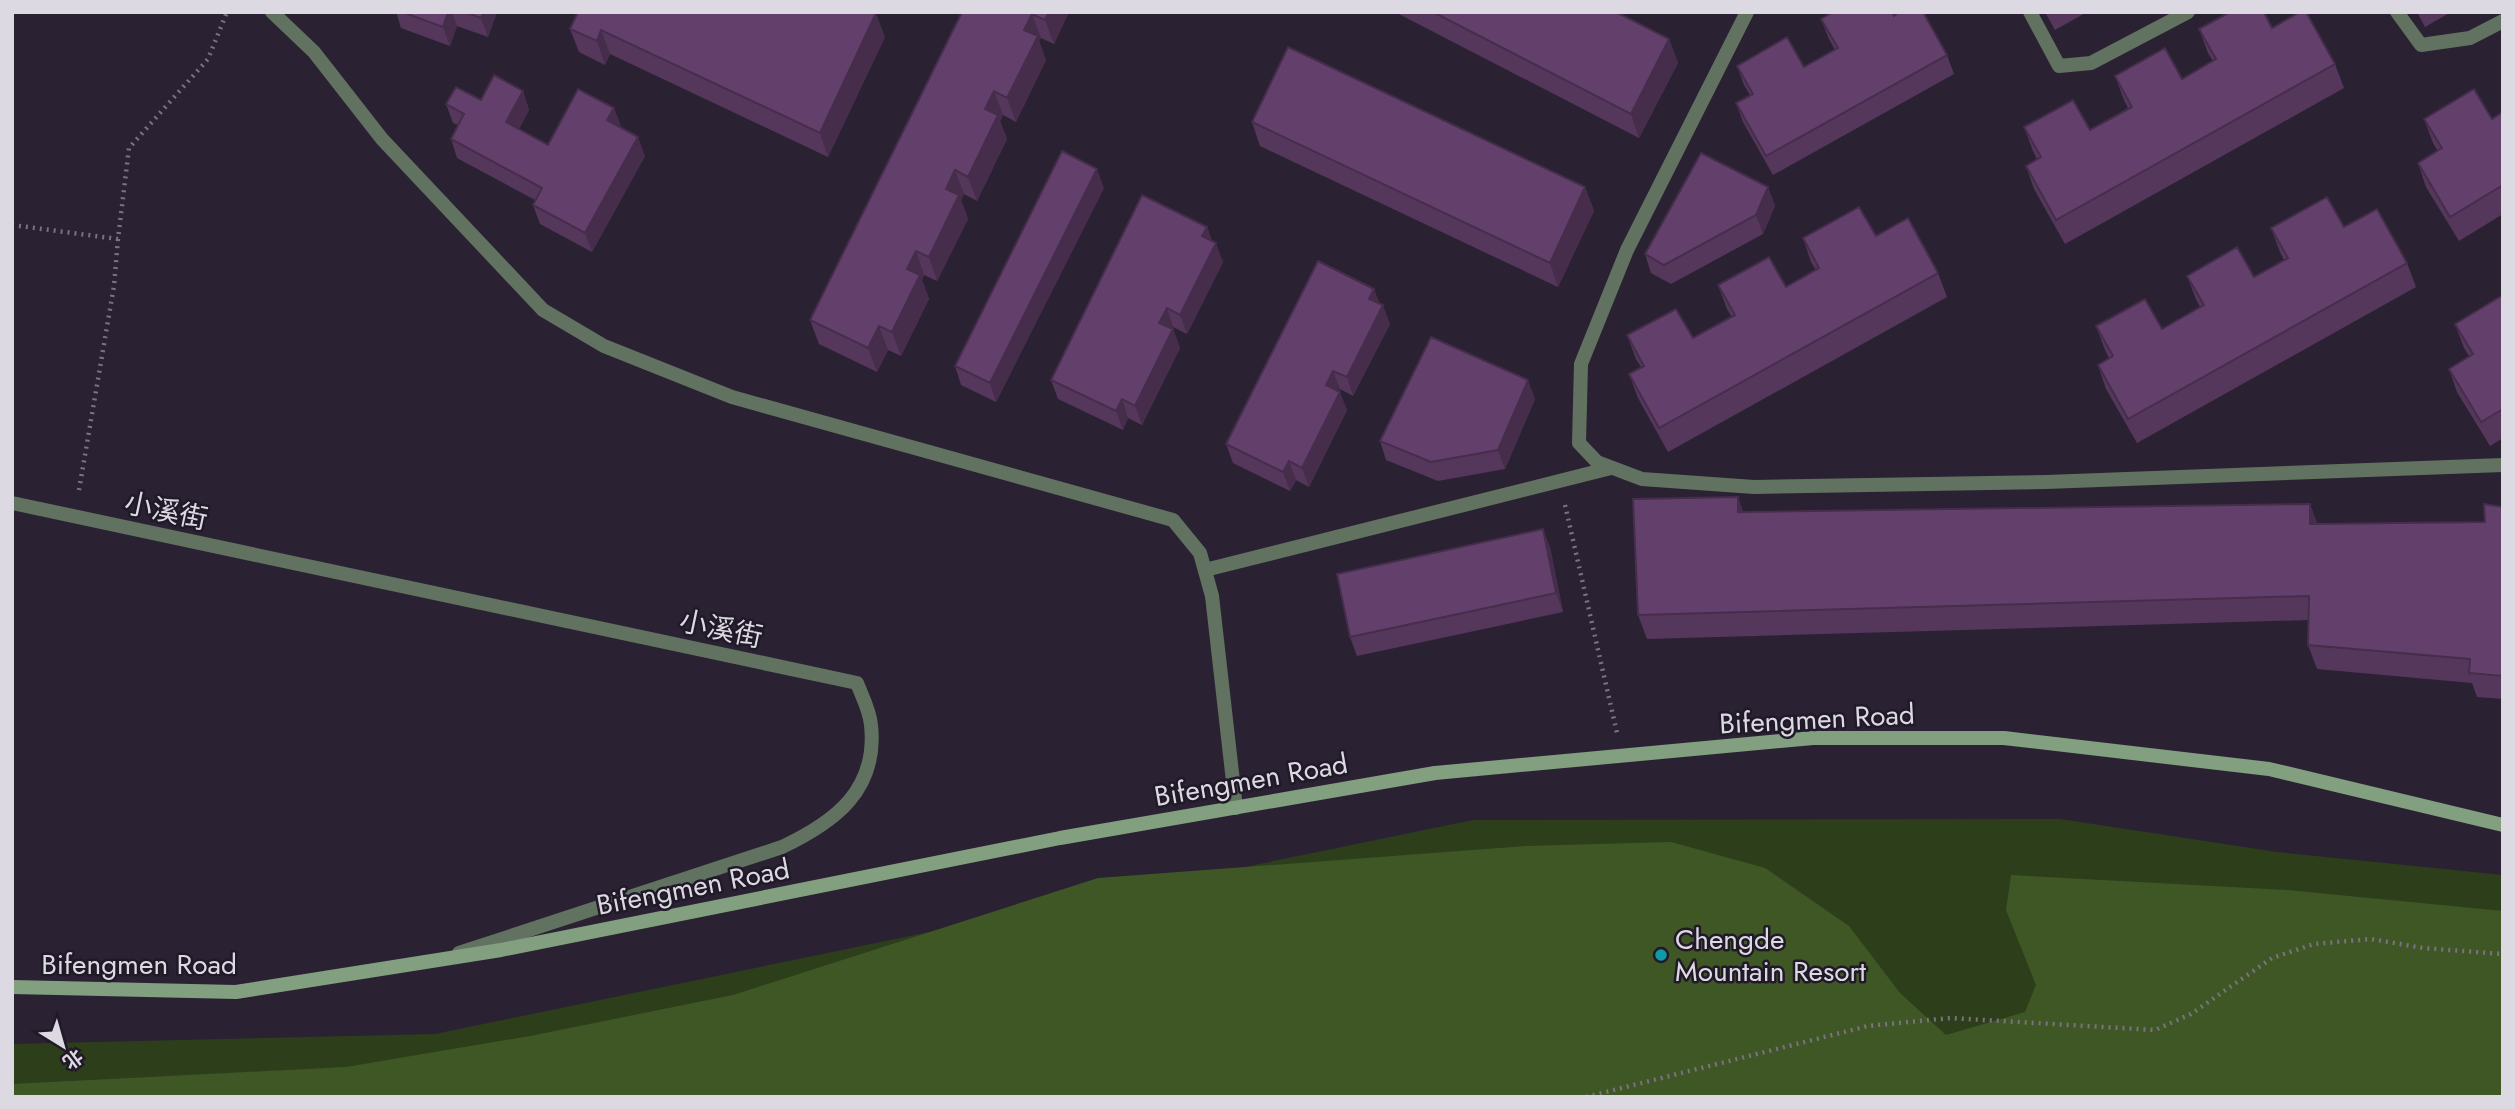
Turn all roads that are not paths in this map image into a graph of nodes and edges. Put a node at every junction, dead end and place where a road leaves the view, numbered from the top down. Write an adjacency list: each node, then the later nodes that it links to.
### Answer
1 (272, 12): 10 (street)
2 (1747, 12): 8 (street)
3 (2030, 12): 4 (street)
4 (2188, 12)
5 (2397, 12): 6 (street)
6 (2503, 21)
7 (2503, 464): 8 (street)
8 (1611, 468): 10 (street)
9 (12, 503): 13 (street, 小溪街)
10 (1205, 570): 11 (street)
11 (1236, 808): 12 (street, Bifengmen Road); 13 (street, Bifengmen Road)
12 (2503, 824)
13 (434, 961): 14 (street, Bifengmen Road)
14 (12, 988)

